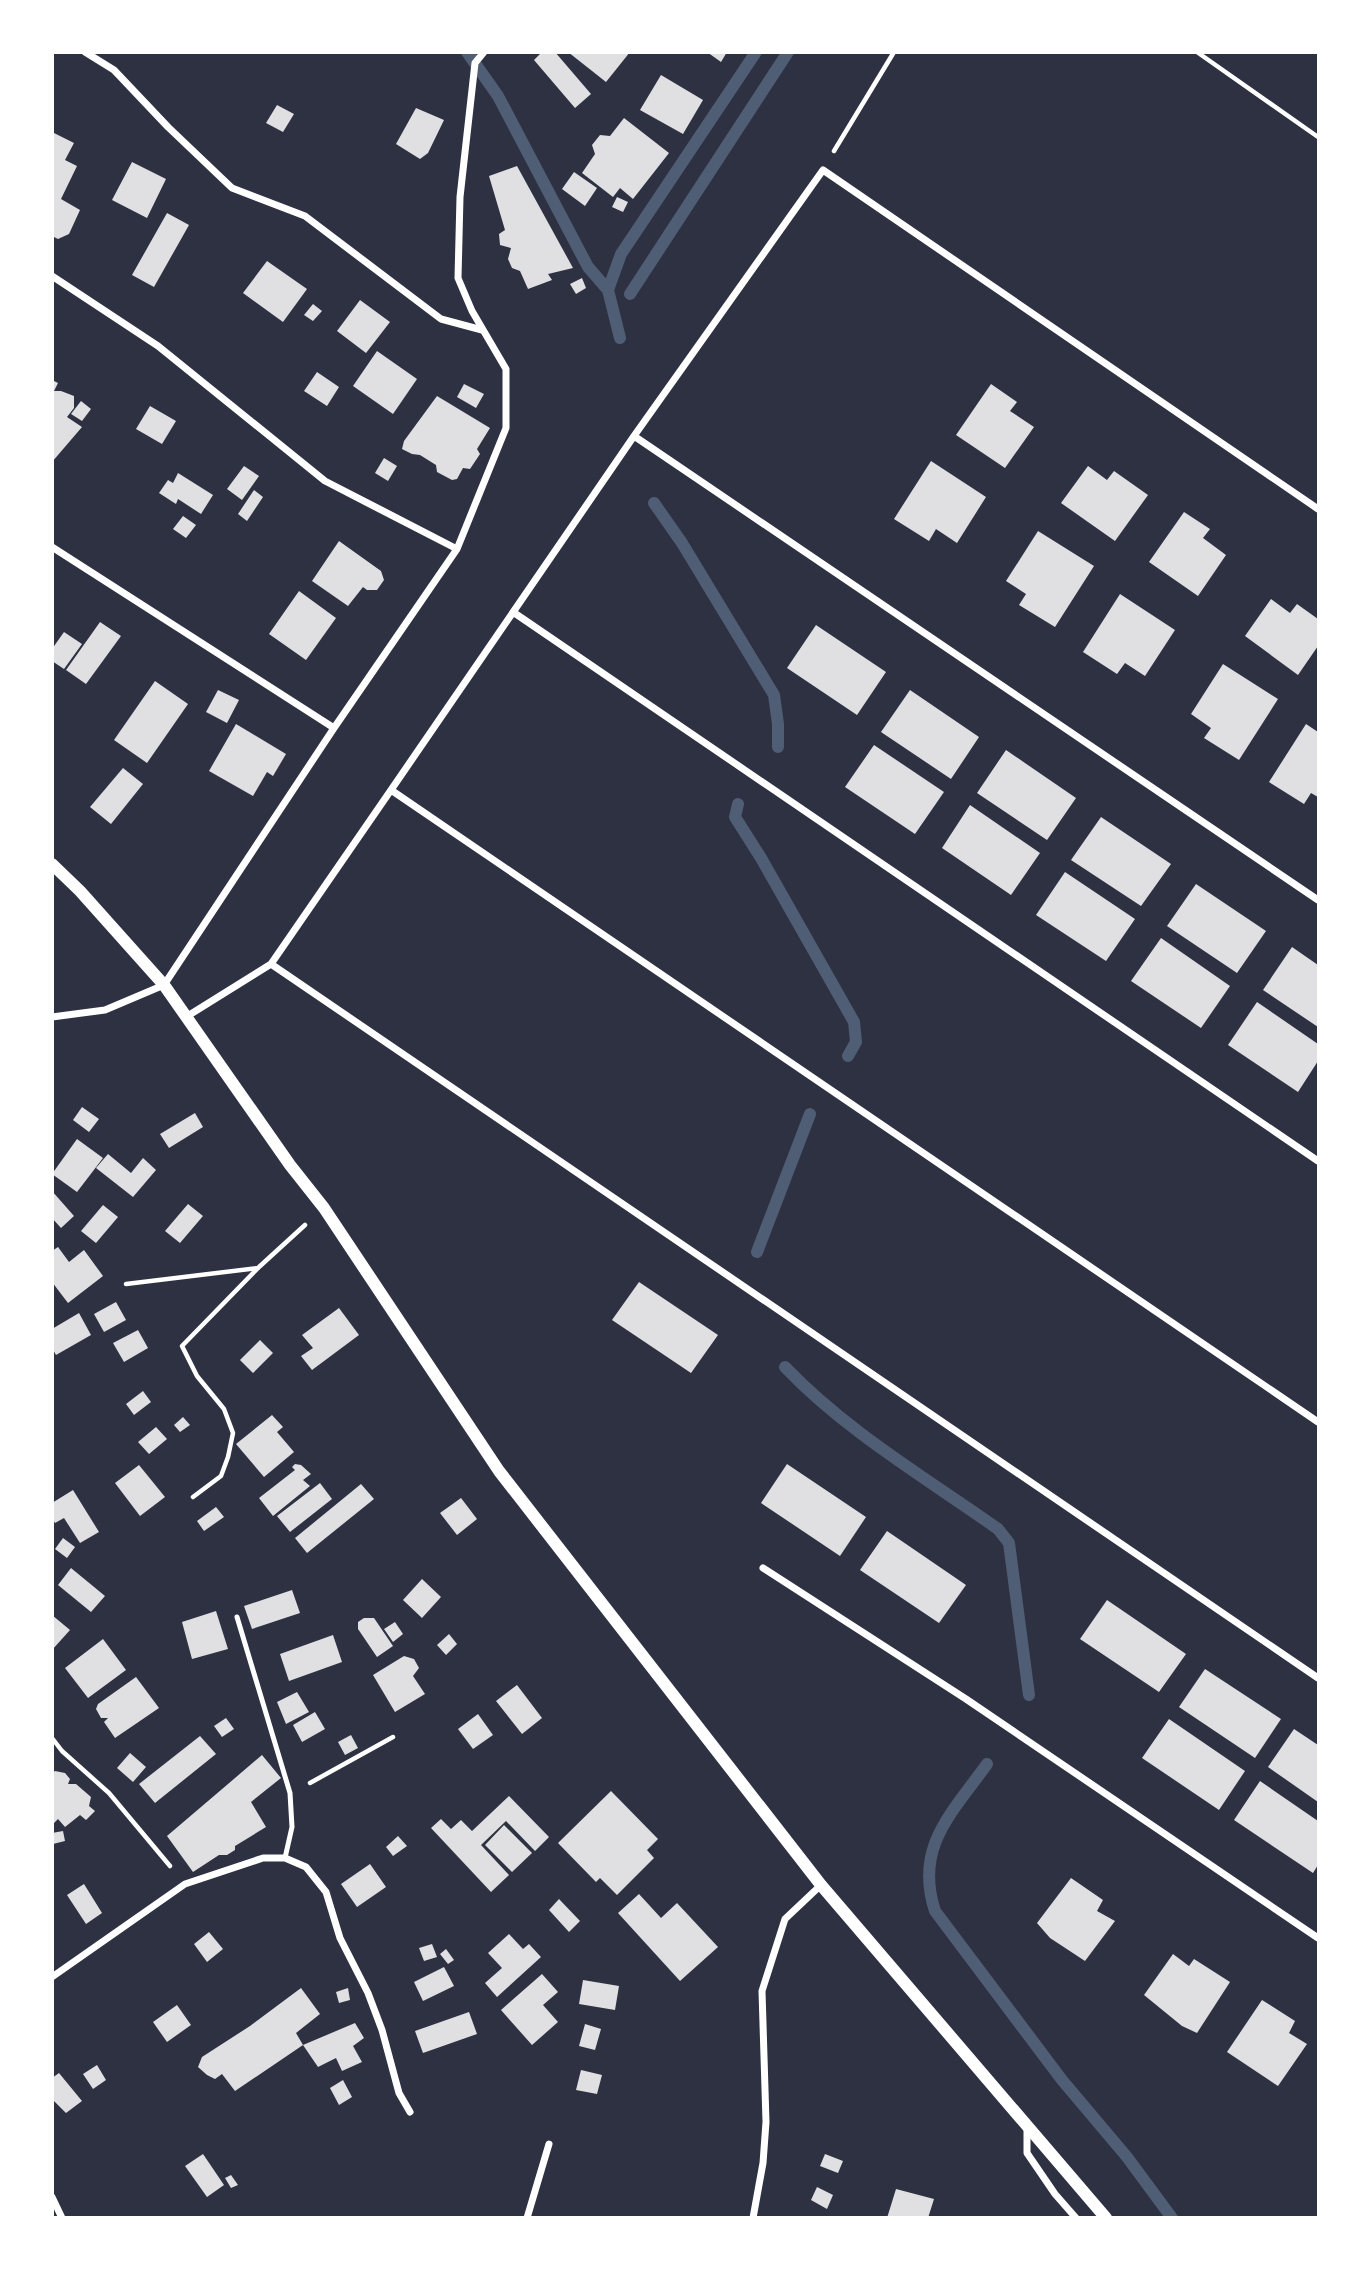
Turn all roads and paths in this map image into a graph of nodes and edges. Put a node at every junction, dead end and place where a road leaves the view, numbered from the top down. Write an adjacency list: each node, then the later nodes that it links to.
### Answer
1 (85, 52): 8 (street)
2 (484, 52): 8 (street)
3 (894, 52): 6 (path)
4 (1196, 52): 5 (path)
5 (1318, 137)
6 (823, 170): 9 (street); 10 (street)
7 (52, 276): 12 (street)
8 (482, 330): 12 (street)
9 (634, 436): 13 (street); 17 (street)
10 (1318, 509)
11 (52, 547): 14 (street)
12 (457, 549): 14 (street)
13 (513, 612): 15 (street); 22 (street)
14 (334, 728): 19 (street)
15 (391, 789): 18 (street); 26 (street)
16 (52, 864): 19 (street)
17 (1318, 900)
18 (271, 964): 21 (street); 30 (street)
19 (163, 985): 20 (street); 21 (street)
20 (52, 1017)
21 (186, 1017): 23 (street)
22 (1318, 1161)
23 (324, 1208): 24 (path); 36 (street)
24 (259, 1267): 25 (path); 27 (path)
25 (126, 1284)
26 (1318, 1422)
27 (193, 1497)
28 (763, 1568): 37 (street)
29 (237, 1617): 33 (lane)
30 (1318, 1678)
31 (393, 1737): 33 (path)
32 (52, 1738): 35 (path)
33 (290, 1793): 34 (lane)
34 (285, 1858): 35 (street); 39 (street)
35 (185, 1884): 38 (street)
36 (821, 1885): 40 (street); 45 (street)
37 (1318, 1938)
38 (52, 1977)
39 (410, 2112)
40 (1027, 2128): 46 (street); 47 (street)
41 (549, 2144): 44 (street)
42 (52, 2197): 43 (street)
43 (58, 2213)
44 (527, 2217)
45 (753, 2217)
46 (1076, 2217)
47 (1106, 2217)

